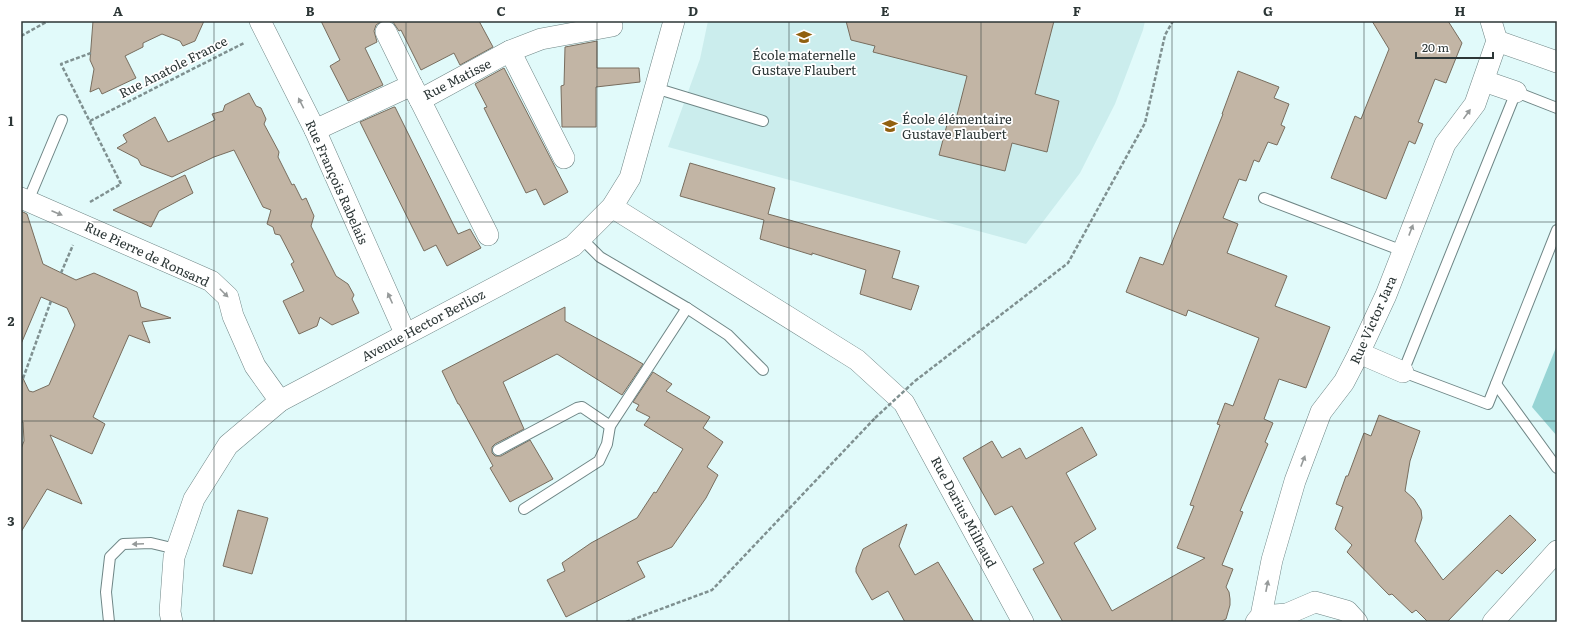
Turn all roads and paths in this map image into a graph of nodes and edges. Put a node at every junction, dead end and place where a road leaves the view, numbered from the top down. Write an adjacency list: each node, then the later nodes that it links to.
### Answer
1 (48, 21): 5 (path)
2 (674, 21): 15 (street, Avenue Hector Berlioz)
3 (1173, 21): 51 (path, bridge)
4 (1491, 21): 10 (street)
5 (42, 22): 9 (path)
6 (262, 26): 20 (path, Rue Anatole France); 22 (street, Rue François Rabelais, one-way to 6)
7 (612, 26): 11 (street, Rue Matisse)
8 (386, 32): 16 (street)
9 (21, 36)
10 (1498, 41): 13 (street); 14 (street, Rue Victor Jara)
11 (510, 52): 16 (street, Rue Matisse); 23 (street)
12 (91, 53): 20 (path)
13 (1557, 62)
14 (1484, 81): 17 (street); 31 (street, Rue Victor Jara, one-way to 14)
15 (655, 88): 21 (lane); 26 (street, Avenue Hector Berlioz)
16 (416, 92): 22 (street, Rue Matisse); 29 (street)
17 (1516, 92): 18 (lane); 38 (lane)
18 (1557, 108)
19 (62, 120): 25 (lane)
20 (90, 121): 27 (path)
21 (763, 121)
22 (314, 130): 35 (street, Rue François Rabelais, one-way to 22)
23 (564, 158)
24 (1264, 198): 31 (lane)
25 (25, 200): 27 (street, Rue Pierre de Ronsard, one-way to 27)
26 (612, 207): 30 (street, Avenue Hector Berlioz); 52 (street, Rue Darius Milhaud)
27 (82, 224): 32 (path); 41 (street, Rue Pierre de Ronsard, one-way to 41)
28 (1557, 230): 40 (lane)
29 (488, 235)
30 (581, 238): 34 (lane); 35 (street, Avenue Hector Berlioz)
31 (1403, 251): 36 (street, Rue Victor Jara)
32 (61, 273)
33 (51, 302): 39 (path)
34 (687, 308): 37 (lane); 42 (lane)
35 (405, 333): 41 (street, Avenue Hector Berlioz)
36 (1359, 353): 38 (street); 48 (street, Rue Victor Jara, one-way to 36)
37 (763, 370)
38 (1403, 372): 40 (lane)
39 (21, 384)
40 (1496, 384): 44 (lane)
41 (280, 400): 46 (street, Avenue Hector Berlioz)
42 (610, 426): 43 (lane); 45 (lane)
43 (498, 450)
44 (1557, 468)
45 (524, 509)
46 (176, 549): 49 (lane, one-way to 49); 50 (street, Avenue Hector Berlioz)
47 (1557, 551): 54 (street)
48 (1258, 619): 53 (street)
49 (109, 622)
50 (172, 622)
51 (626, 622)
52 (1023, 622)
53 (1357, 622)
54 (1493, 622)

